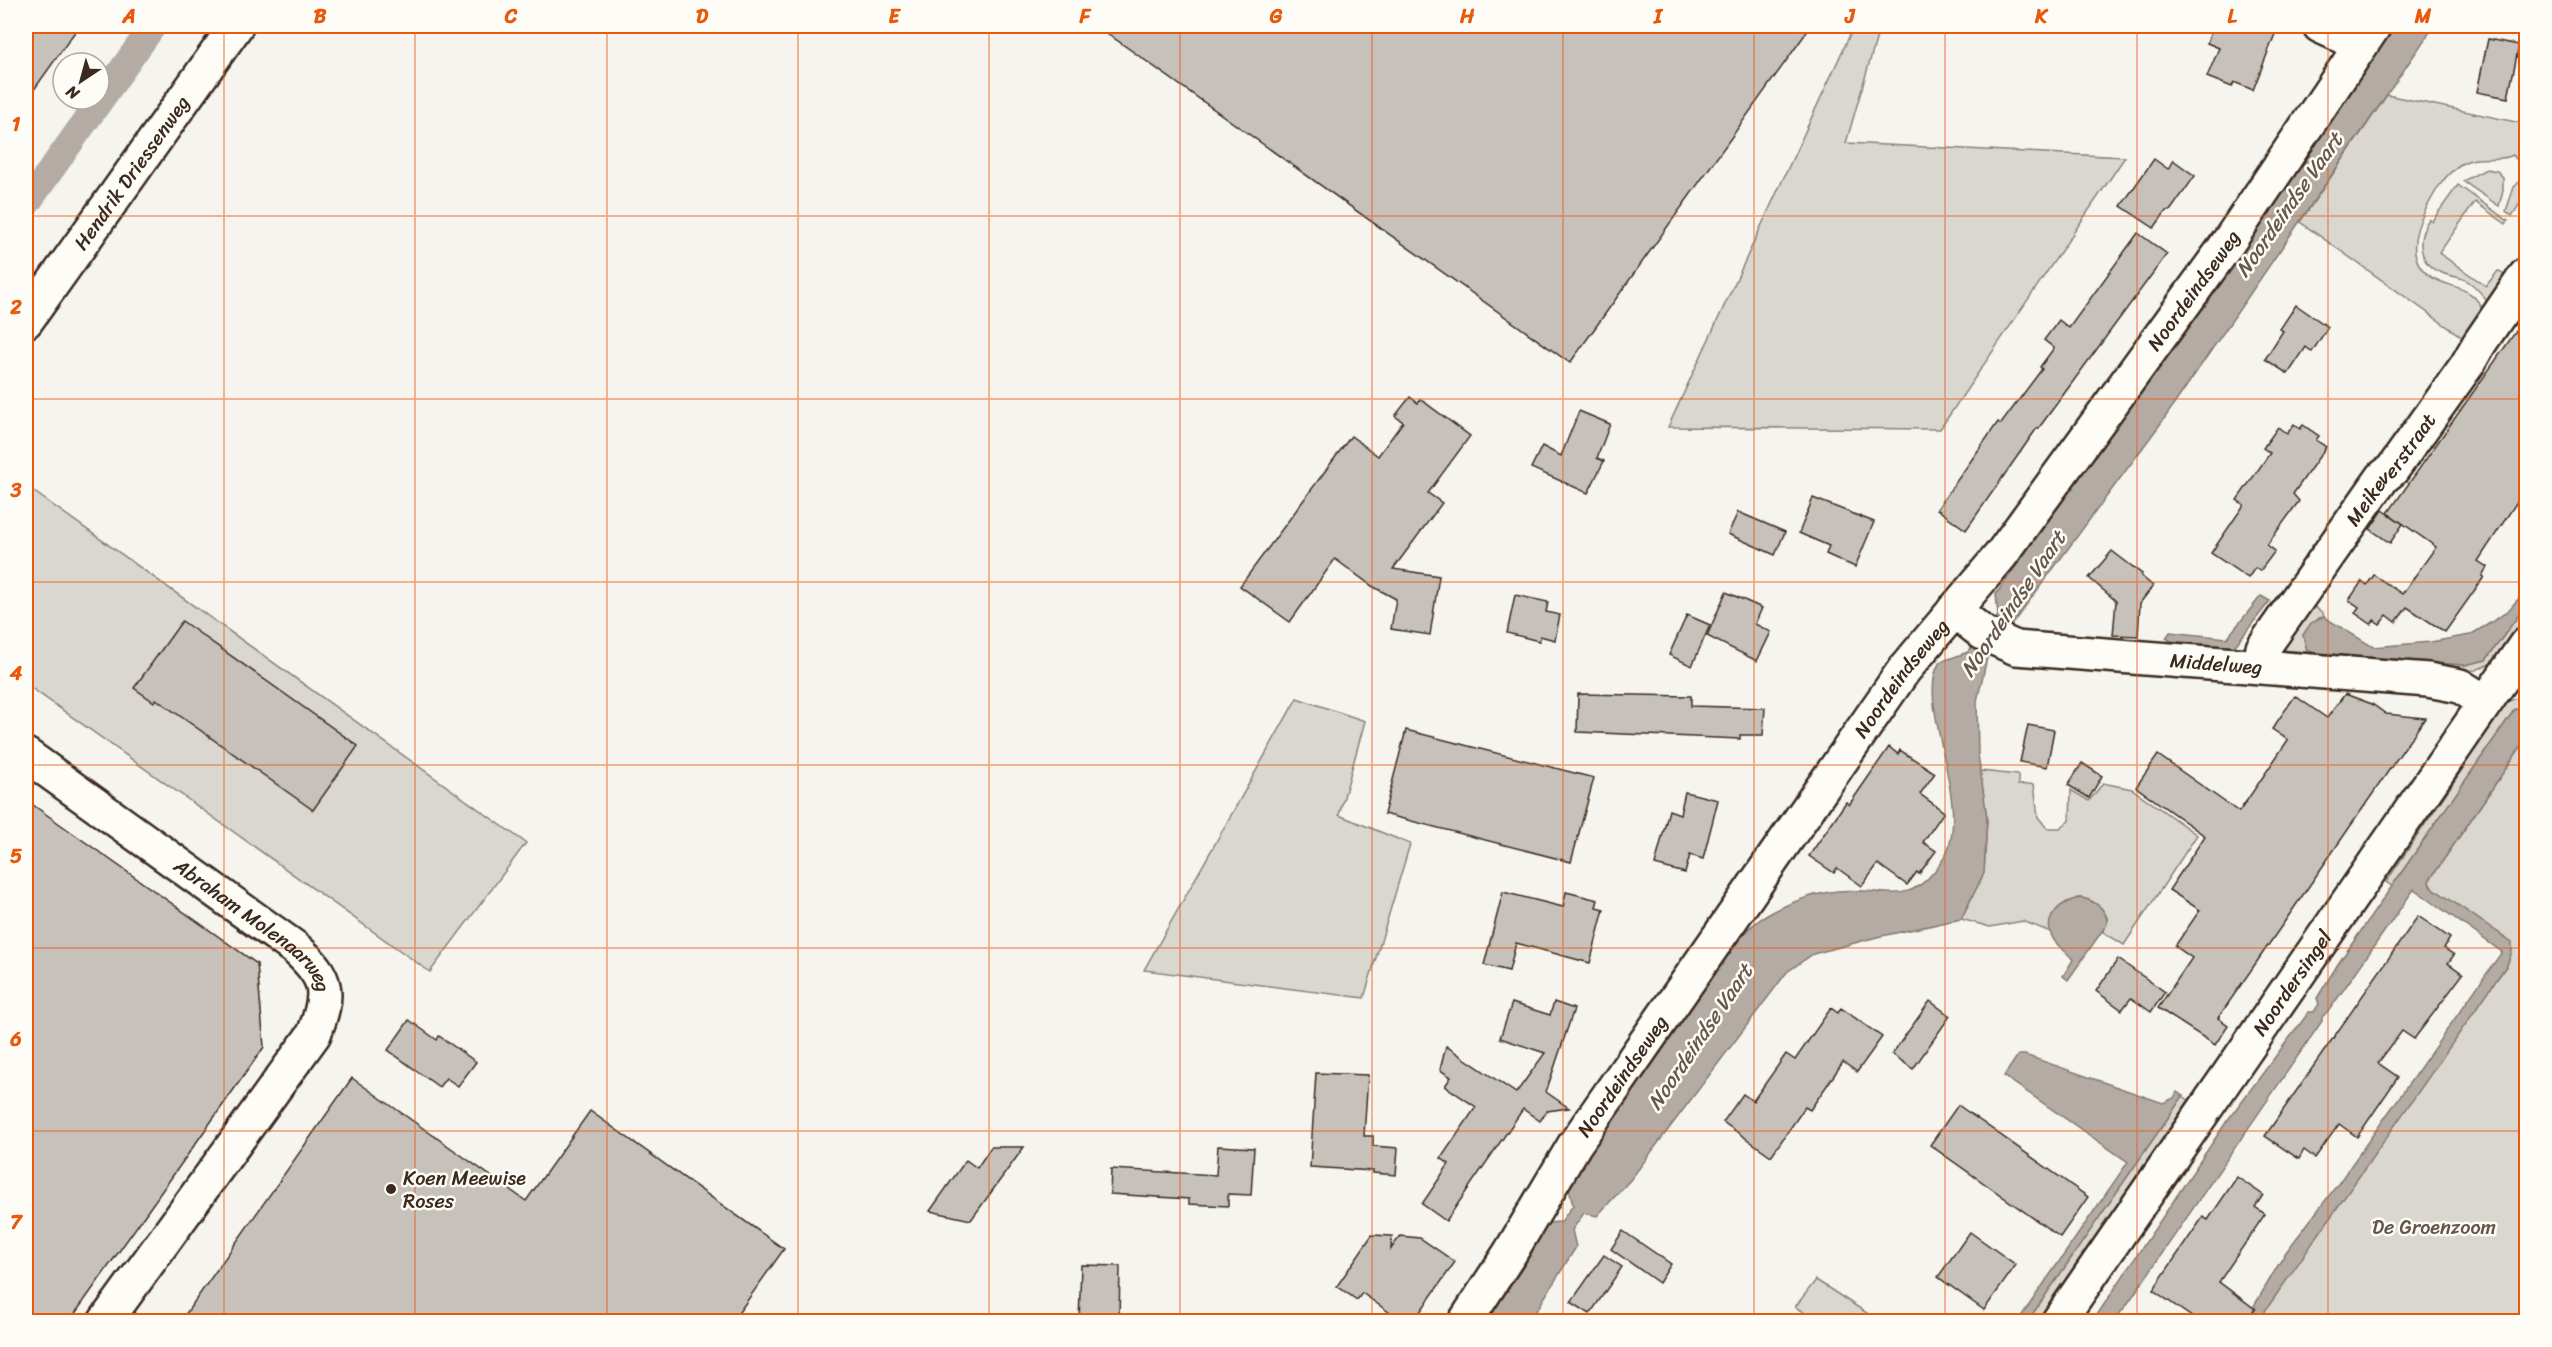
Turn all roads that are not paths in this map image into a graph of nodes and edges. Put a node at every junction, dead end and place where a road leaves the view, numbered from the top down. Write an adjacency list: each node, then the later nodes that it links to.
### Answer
1 (236, 26): 5 (street, Hendrik Driessenweg)
2 (2320, 26): 3 (street, Noordeindseweg)
3 (2366, 37): 6 (street, Noordeindseweg)
4 (2526, 275): 8 (street, Meikeverstraat)
5 (26, 321)
6 (1954, 610): 8 (street, Middelweg); 12 (street, Noordeindseweg)
7 (2520, 665): 9 (street, Noordersingel)
8 (2260, 666): 9 (street, Middelweg)
9 (2484, 702): 13 (street, Noordersingel)
10 (26, 755): 11 (street, Abraham Molenaarweg)
11 (105, 1322)
12 (1465, 1322)
13 (2058, 1322)

